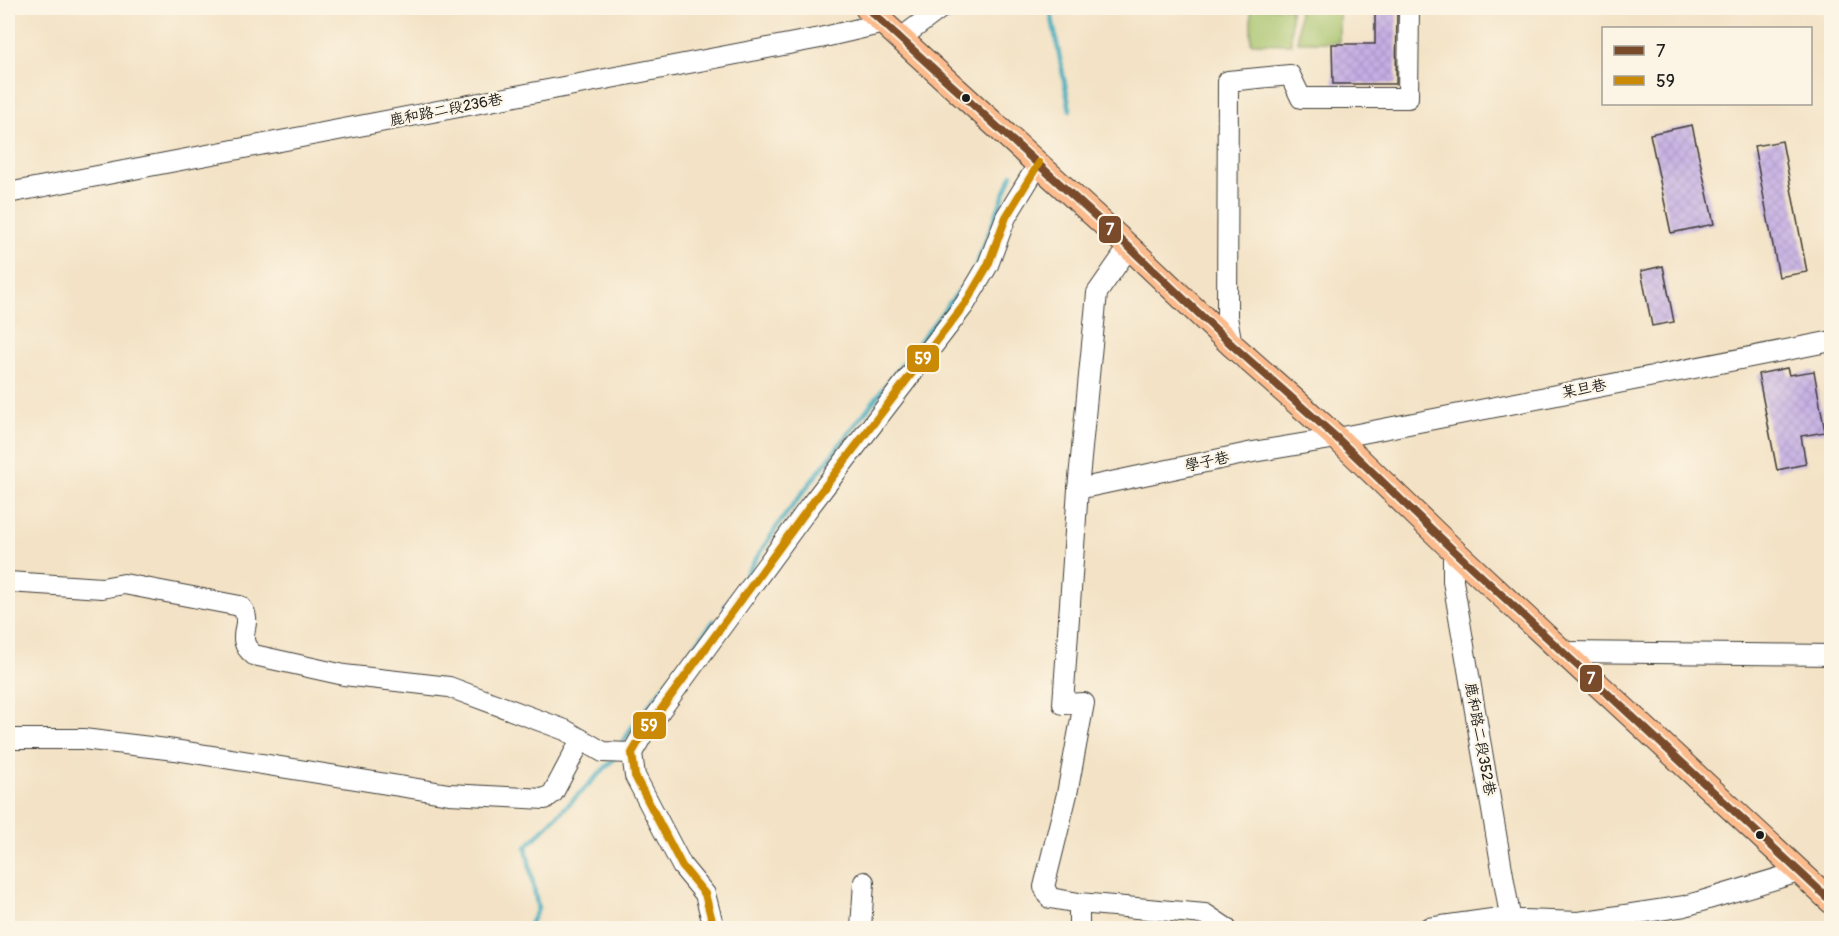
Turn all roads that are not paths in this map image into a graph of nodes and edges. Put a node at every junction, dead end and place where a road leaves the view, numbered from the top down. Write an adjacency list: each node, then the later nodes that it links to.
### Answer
1 (941, 8): 3 (street)
2 (1409, 8): 8 (street)
3 (884, 23): 4 (main road); 5 (street, 鹿和路二段236巷)
4 (1039, 164): 6 (main road); 17 (street)
5 (8, 193)
6 (1129, 246): 8 (main road); 10 (street)
7 (1832, 341): 9 (street, 某旦巷)
8 (1232, 345): 9 (main road)
9 (1337, 438): 10 (street, 學子巷); 11 (main road)
10 (1078, 489): 21 (street)
11 (1453, 550): 13 (main road); 22 (street, 鹿和路二段352巷)
12 (8, 582): 16 (street)
13 (1565, 652): 14 (street); 18 (main road)
14 (1832, 655)
15 (8, 739): 16 (street)
16 (581, 740): 17 (street)
17 (632, 753): 23 (street)
18 (1799, 872): 20 (main road); 22 (street)
19 (864, 882): 24 (street)
20 (1832, 902)
21 (1079, 903): 25 (street); 26 (street)
22 (1511, 924): 27 (street)
23 (714, 928)
24 (861, 928)
25 (1079, 928)
26 (1226, 928)
27 (1428, 928)

